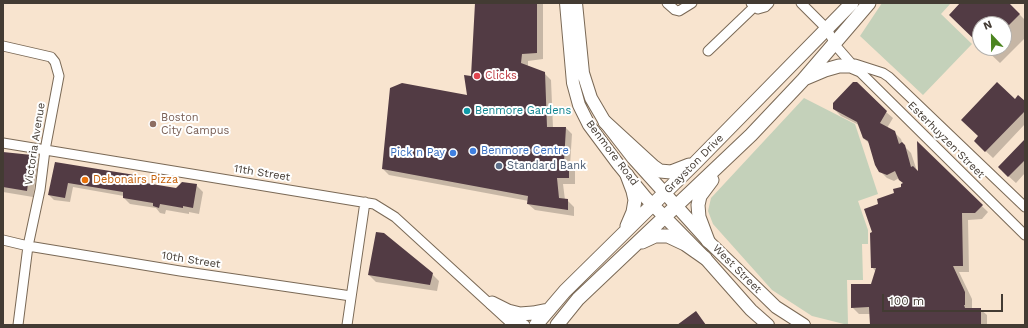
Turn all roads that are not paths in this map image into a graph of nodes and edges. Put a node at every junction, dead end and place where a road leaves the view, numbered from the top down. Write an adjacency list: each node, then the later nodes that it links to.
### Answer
1 (566, 3): 21 (street, Benmore Road)
2 (576, 3): 16 (street, Benmore Road)
3 (667, 3): 4 (street)
4 (692, 3)
5 (769, 3): 9 (street)
6 (801, 3): 10 (street, Esterhuyzen Street)
7 (852, 3): 10 (main road, Grayston Drive)
8 (869, 3): 11 (main road, Grayston Drive)
9 (752, 5): 13 (street)
10 (827, 29): 11 (street, Esterhuyzen Street); 20 (main road, Grayston Drive)
11 (834, 43): 14 (street, Esterhuyzen Street); 15 (main road, Grayston Drive)
12 (3, 46): 19 (street, Victoria Avenue)
13 (708, 51)
14 (854, 65): 15 (main road); 26 (street, Esterhuyzen Street); 29 (street, Esterhuyzen Street)
15 (802, 80): 17 (main road, Grayston Drive)
16 (605, 122): 20 (main road); 22 (street, Benmore Road)
17 (751, 135): 25 (main road, Grayston Drive); 31 (main road)
18 (3, 143): 19 (street, 11th Street)
19 (45, 150): 23 (street, 11th Street); 32 (street, Victoria Avenue)
20 (696, 162): 22 (main road, Grayston Drive)
21 (627, 175): 24 (street, Benmore Road); 28 (main road)
22 (665, 193): 24 (main road, Grayston Drive); 25 (street, Benmore Road)
23 (365, 202): 35 (street); 36 (street, 11th Street)
24 (653, 205): 27 (street, Benmore Road); 28 (main road, Grayston Drive)
25 (676, 206): 27 (main road, Grayston Drive); 31 (street, West Street)
26 (1025, 208)
27 (664, 217): 33 (main road, Grayston Drive); 34 (street, West Street)
28 (624, 231): 37 (main road, Grayston Drive)
29 (1025, 235)
30 (3, 240): 32 (street, 10th Street)
31 (708, 240): 45 (street, West Street)
32 (28, 246): 35 (street, 10th Street); 38 (street, Victoria Avenue)
33 (634, 246): 34 (main road); 43 (main road, Grayston Drive)
34 (705, 258): 44 (street, West Street)
35 (351, 296): 39 (street)
36 (488, 301): 37 (main road); 40 (street, 11th Street); 41 (street, 11th Street)
37 (548, 310): 42 (main road, Grayston Drive)
38 (18, 325)
39 (347, 325)
40 (512, 325)
41 (525, 325)
42 (536, 325)
43 (557, 325)
44 (768, 325)
45 (804, 325)

